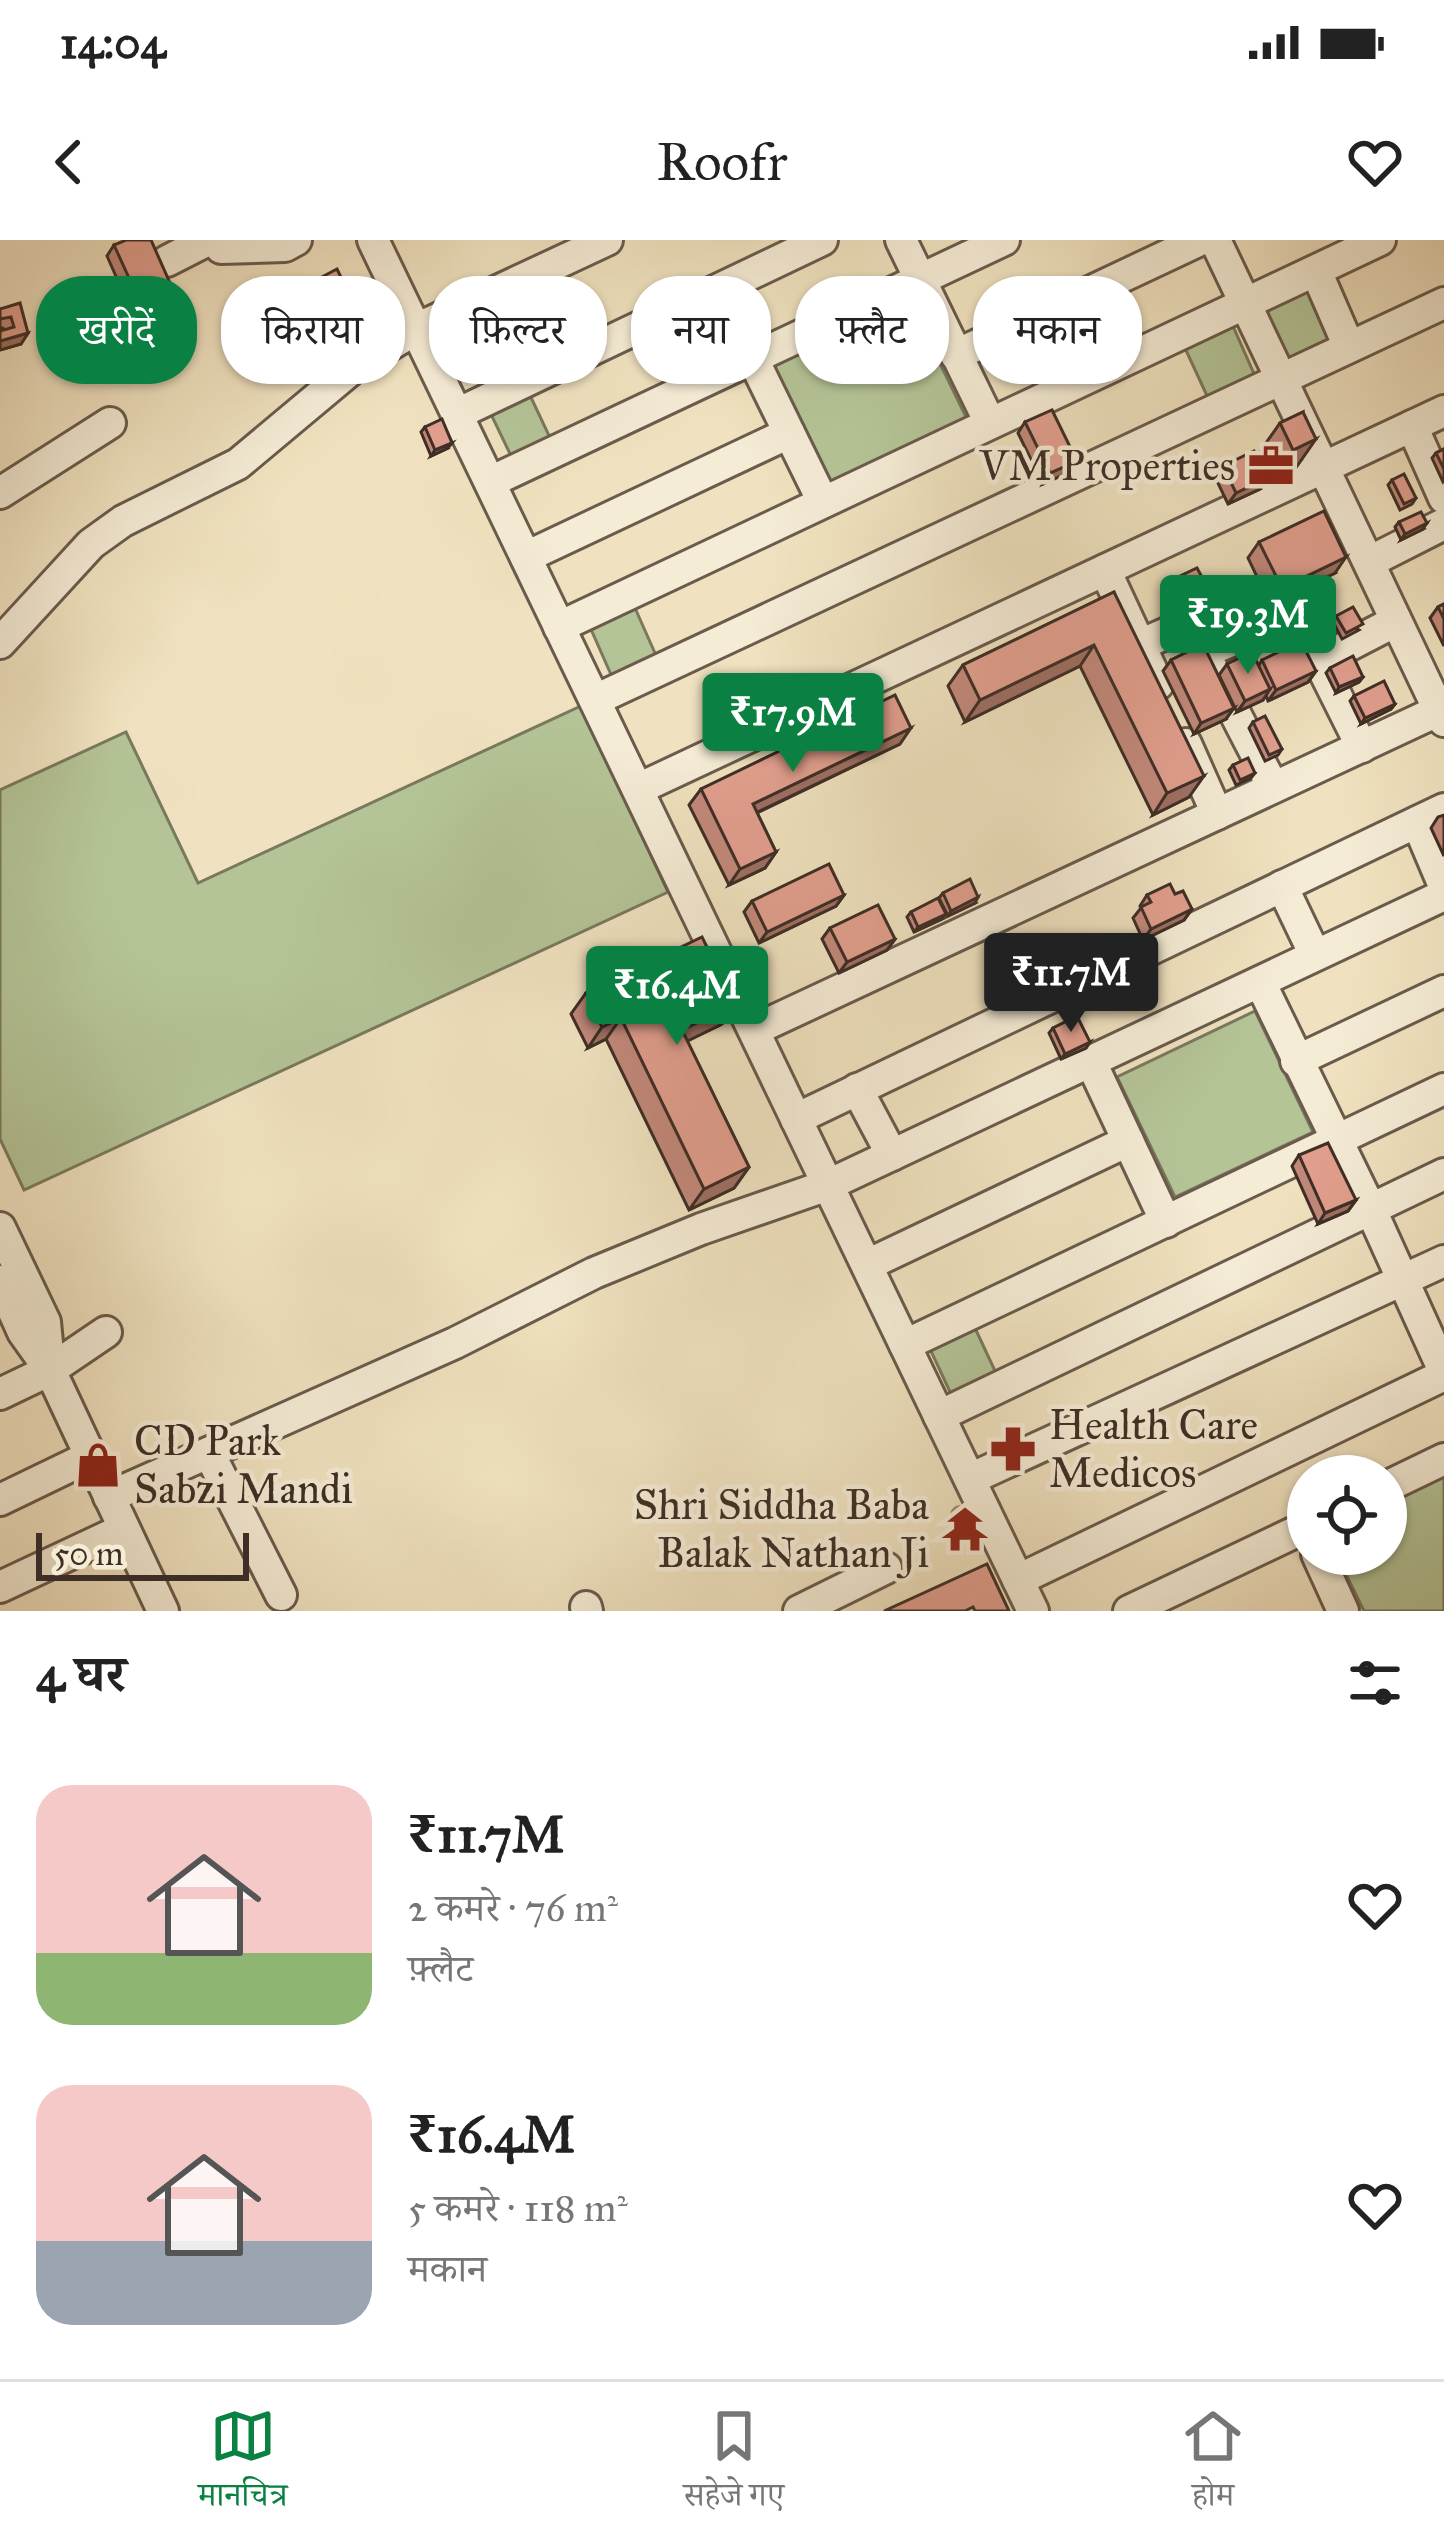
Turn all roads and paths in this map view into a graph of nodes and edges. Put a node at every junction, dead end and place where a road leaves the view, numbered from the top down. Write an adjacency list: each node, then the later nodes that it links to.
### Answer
1 (208, 240): 12 (street)
2 (219, 240): 3 (street)
3 (296, 240)
4 (607, 240): 18 (street)
5 (822, 240): 26 (street)
6 (901, 240): 14 (street)
7 (1004, 240): 15 (street)
8 (1200, 240): 21 (street)
9 (1215, 240): 16 (street)
10 (1380, 240): 13 (street)
11 (383, 243): 18 (street)
12 (167, 261)
13 (1316, 271): 16 (street); 20 (street)
14 (918, 276)
15 (928, 276)
16 (1245, 303): 22 (street); 28 (street)
17 (1444, 303): 20 (street)
18 (416, 329): 26 (street); 42 (street)
19 (949, 340): 21 (street)
20 (1349, 347): 22 (street)
21 (956, 355): 28 (street)
22 (1281, 379): 31 (street); 46 (street)
23 (697, 384): 32 (street)
24 (765, 384): 30 (street)
25 (1444, 411): 29 (street)
26 (457, 414): 32 (street)
27 (110, 423): 33 (street)
28 (989, 423): 35 (street)
29 (1412, 426): 31 (street); 34 (street)
30 (789, 433): 35 (street); 37 (street)
31 (1324, 467): 38 (street); 39 (street)
32 (490, 482): 37 (street)
33 (0, 493)
34 (1444, 498)
35 (823, 502): 41 (street)
36 (1444, 524): 38 (street)
37 (526, 557): 41 (street)
38 (1369, 562): 40 (street)
39 (1105, 570): 43 (street); 50 (street)
40 (1396, 621): 45 (street); 47 (street)
41 (560, 627): 46 (street)
42 (0, 643)
43 (1140, 645): 44 (street); 51 (street)
44 (1204, 652): 45 (street); 49 (street)
45 (1319, 661): 48 (street)
46 (595, 700): 50 (street)
47 (1442, 713): 48 (street)
48 (1362, 747): 49 (street)
49 (1272, 785): 51 (street)
50 (638, 789): 58 (street)
51 (1217, 814): 58 (street)
52 (1430, 815): 53 (street); 54 (street)
53 (1282, 886): 55 (street); 61 (street)
54 (1444, 890): 55 (street)
55 (1316, 955): 56 (street)
56 (1260, 982): 59 (street); 60 (street)
57 (1444, 991): 59 (street)
58 (754, 1030): 63 (street)
59 (1295, 1061): 64 (street)
60 (1090, 1062): 65 (street); 66 (street)
61 (857, 1089): 63 (street); 66 (street)
62 (1444, 1089): 64 (street)
63 (796, 1119): 68 (street)
64 (1337, 1139): 69 (street); 70 (street)
65 (1128, 1141): 70 (street); 73 (street)
66 (892, 1155): 68 (street)
67 (1444, 1174): 69 (street)
68 (828, 1185): 73 (street); 82 (street)
69 (1371, 1210): 74 (street); 81 (street)
70 (1166, 1222): 77 (street)
71 (0, 1228): 78 (street)
72 (1444, 1261): 74 (street)
73 (867, 1265): 77 (street)
74 (1403, 1280): 79 (street); 86 (street)
75 (0, 1281): 78 (street)
76 (106, 1332): 78 (street)
77 (905, 1345): 81 (street)
78 (50, 1370): 80 (street); 83 (street)
79 (1444, 1373): 93 (street)
80 (0, 1394)
81 (940, 1416): 86 (street)
82 (208, 1453): 87 (street); 95 (street)
83 (89, 1457): 87 (street); 88 (street)
84 (1444, 1459): 85 (street)
85 (1407, 1477)
86 (970, 1479): 93 (street)
87 (109, 1497): 89 (street)
88 (0, 1500)
89 (124, 1528): 94 (street); 97 (street)
90 (1287, 1544): 100 (street)
91 (886, 1568): 98 (street)
92 (1322, 1575): 96 (street)
93 (1018, 1580): 99 (street)
94 (0, 1587)
95 (281, 1595)
96 (1332, 1607)
97 (160, 1610)
98 (799, 1611)
99 (1033, 1611)
100 (1129, 1611)

